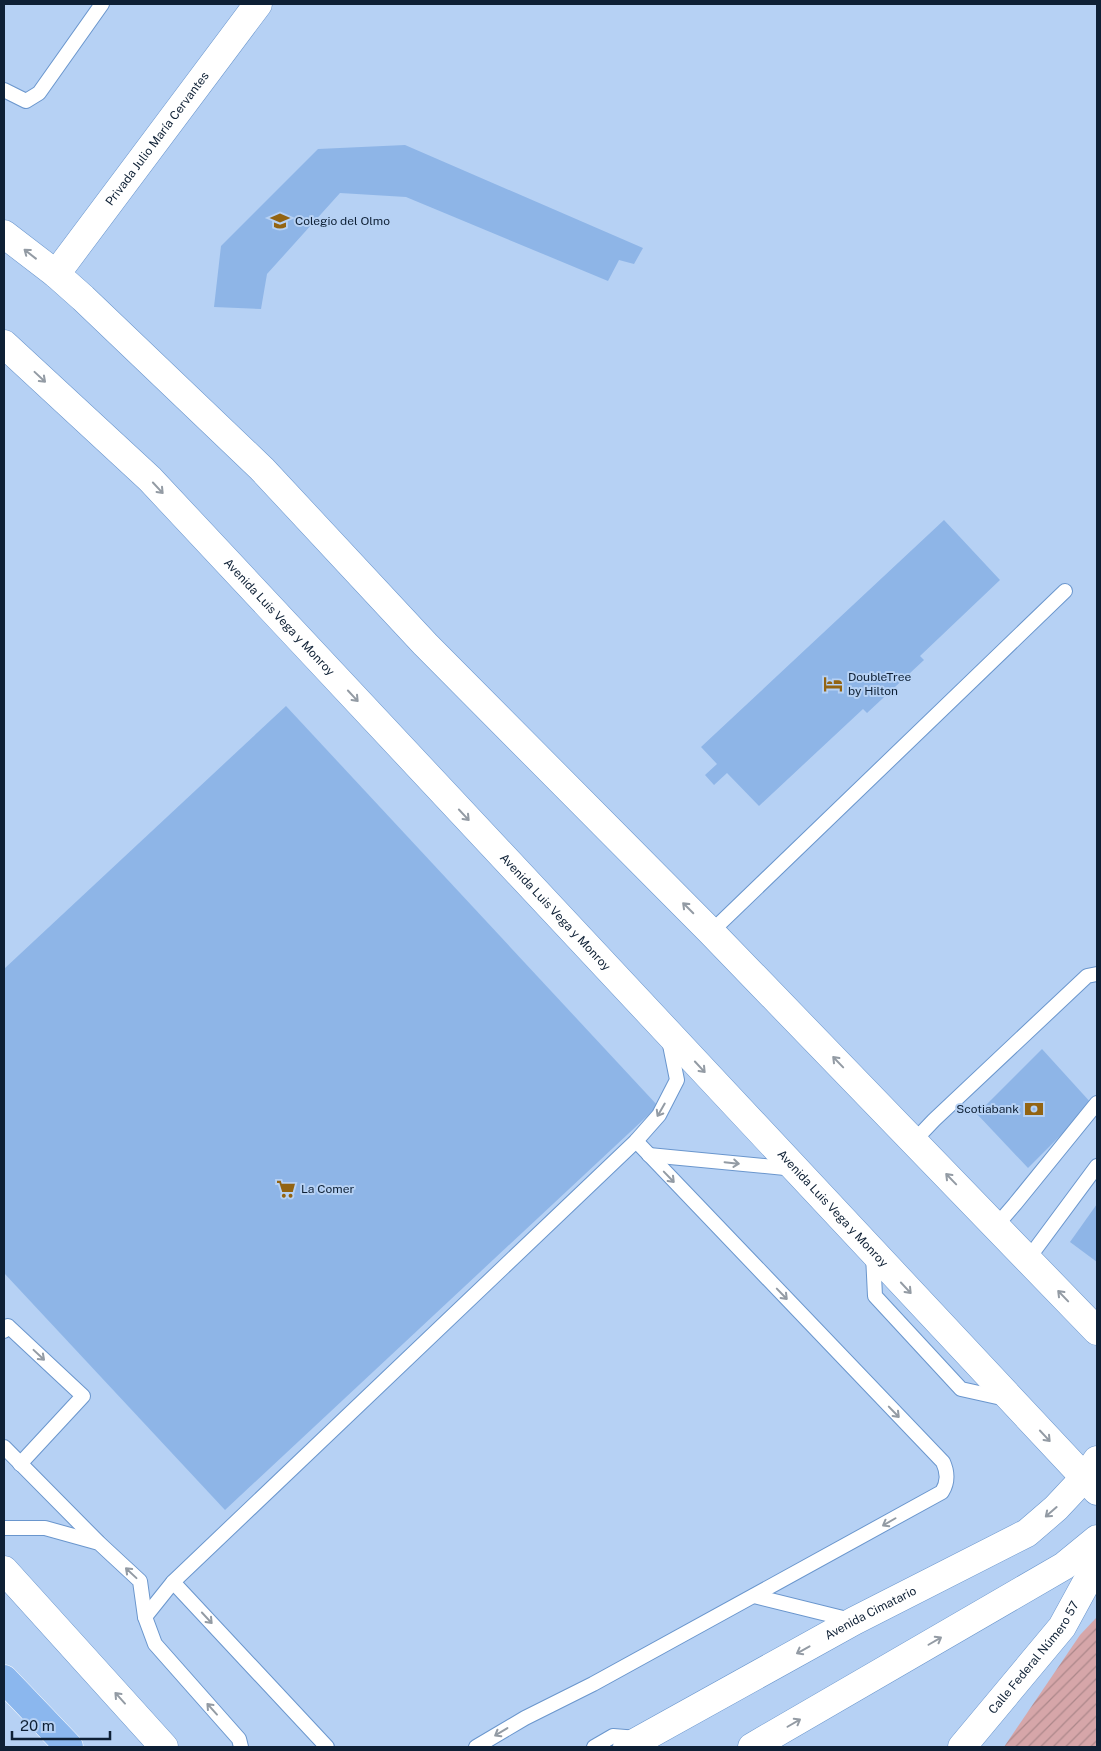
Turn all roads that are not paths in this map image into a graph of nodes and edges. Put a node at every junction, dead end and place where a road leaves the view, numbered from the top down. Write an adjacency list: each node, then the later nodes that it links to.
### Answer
1 (102, 4): 3 (lane)
2 (258, 4): 5 (main road, Privada Julio María Cervantes)
3 (4, 90)
4 (4, 234): 5 (main road, one-way to 4)
5 (56, 274): 8 (main road, one-way to 5)
6 (4, 344): 10 (main road, Avenida Luis Vega y Monroy, one-way to 10)
7 (1065, 591): 8 (lane)
8 (711, 932): 13 (main road, one-way to 8)
9 (1097, 974): 13 (lane)
10 (667, 1032): 12 (lane, one-way to 12); 16 (main road, Avenida Luis Vega y Monroy, one-way to 16)
11 (1097, 1103): 17 (lane)
12 (636, 1141): 14 (lane); 29 (lane)
13 (914, 1141): 17 (main road, one-way to 13)
14 (648, 1155): 16 (lane, one-way to 16); 30 (lane, one-way to 30)
15 (1097, 1166): 18 (lane)
16 (796, 1170): 23 (main road, Avenida Luis Vega y Monroy, one-way to 23)
17 (996, 1226): 18 (main road)
18 (1028, 1259): 20 (main road, one-way to 18)
19 (4, 1331): 22 (lane, one-way to 22)
20 (1097, 1331)
21 (4, 1447): 22 (lane)
22 (20, 1464): 26 (lane)
23 (1093, 1476): 32 (main road, Avenida Cimatario, one-way to 32)
24 (4, 1528): 26 (lane)
25 (1097, 1539): 41 (main road, one-way to 25)
26 (99, 1543): 31 (lane, one-way to 26)
27 (1097, 1563): 42 (main road, Calle Federal Número 57)
28 (4, 1570): 36 (main road, one-way to 28)
29 (174, 1582): 31 (lane); 38 (lane, one-way to 38)
30 (754, 1596): 32 (lane); 39 (lane, one-way to 39)
31 (146, 1617): 37 (lane, one-way to 31)
32 (854, 1621): 34 (main road, Avenida Cimatario, one-way to 34)
33 (4, 1680): 35 (highway)
34 (635, 1743): 40 (lane)
35 (69, 1747)
36 (164, 1747)
37 (241, 1747)
38 (327, 1747)
39 (476, 1747)
40 (594, 1747)
41 (752, 1747)
42 (962, 1747)

